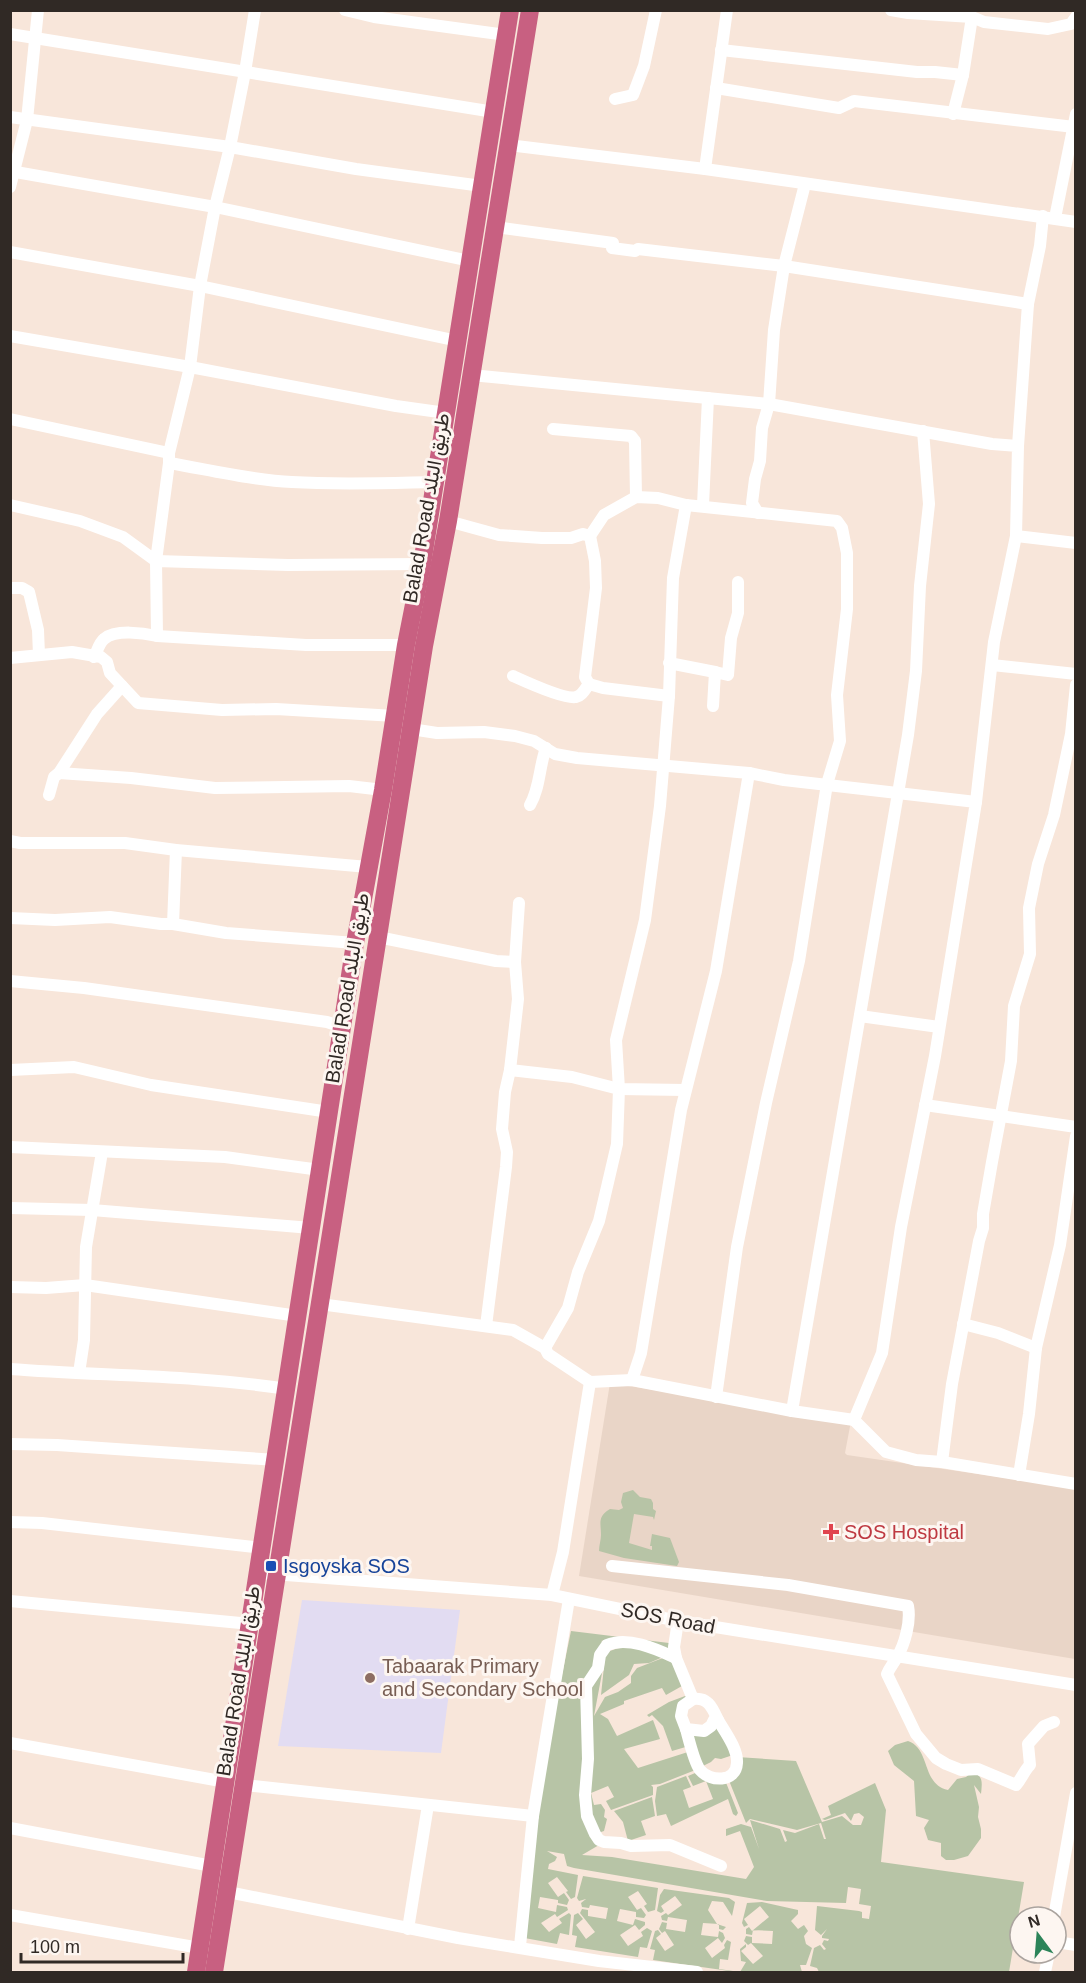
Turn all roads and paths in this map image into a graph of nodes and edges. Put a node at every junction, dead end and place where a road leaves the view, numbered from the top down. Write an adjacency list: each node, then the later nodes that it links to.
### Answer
1 (38, 10): 15 (street)
2 (255, 10): 17 (street)
3 (345, 10): 14 (street)
4 (510, 10): 14 (highway, Balad Road طريق البلد)
5 (530, 10): 27 (highway, Balad Road طريق البلد)
6 (656, 10): 20 (street)
7 (727, 10): 16 (street)
8 (891, 10): 9 (street)
9 (908, 12): 11 (street)
10 (985, 16): 11 (street); 12 (street)
11 (972, 17): 18 (street)
12 (1076, 17)
13 (10, 34): 15 (street)
14 (506, 35): 21 (highway, Balad Road طريق البلد)
15 (34, 38): 17 (street); 25 (street)
16 (721, 50): 18 (street); 19 (street)
17 (245, 72): 21 (street); 28 (street)
18 (963, 75): 22 (street)
19 (716, 88): 22 (street); 29 (street)
20 (615, 99)
21 (494, 112): 32 (highway, Balad Road طريق البلد)
22 (953, 114): 26 (street)
23 (1076, 114): 26 (street)
24 (10, 117): 25 (street)
25 (27, 120): 28 (street); 30 (street)
26 (1074, 127): 35 (street)
27 (508, 145): 29 (street); 37 (highway, Balad Road طريق البلد)
28 (230, 147): 32 (street); 34 (street)
29 (705, 169): 31 (street)
30 (13, 171): 33 (street); 34 (street)
31 (805, 184): 35 (street); 40 (street)
32 (482, 186): 39 (highway, Balad Road طريق البلد)
33 (10, 187)
34 (215, 207): 39 (street); 41 (street)
35 (1049, 217): 36 (street); 42 (street)
36 (1076, 222)
37 (495, 227): 40 (street); 46 (highway, Balad Road طريق البلد)
38 (10, 252): 41 (street)
39 (470, 261): 44 (highway, Balad Road طريق البلد)
40 (784, 266): 42 (street); 48 (street)
41 (200, 286): 44 (street); 45 (street)
42 (1028, 304): 53 (street)
43 (10, 336): 45 (street)
44 (458, 342): 49 (highway, Balad Road طريق البلد)
45 (190, 367): 49 (street); 54 (street)
46 (471, 375): 47 (street); 61 (highway, Balad Road طريق البلد)
47 (708, 398): 48 (street); 59 (street)
48 (769, 404): 52 (street); 60 (street)
49 (446, 413): 55 (highway, Balad Road طريق البلد)
50 (10, 419): 54 (street)
51 (554, 429): 56 (street)
52 (923, 431): 53 (street); 92 (street)
53 (1018, 446): 63 (street)
54 (169, 458): 55 (street); 65 (street)
55 (435, 482): 66 (highway, Balad Road طريق البلد)
56 (636, 497): 58 (street); 62 (street)
57 (10, 505): 65 (street)
58 (686, 505): 59 (street); 74 (street)
59 (703, 505): 60 (street)
60 (758, 513): 90 (street)
61 (447, 521): 62 (street); 85 (highway, Balad Road طريق البلد)
62 (590, 536): 79 (street)
63 (1016, 536): 64 (street); 75 (street)
64 (1076, 543)
65 (156, 561): 66 (street); 69 (street)
66 (422, 564): 70 (highway, Balad Road طريق البلد)
67 (738, 582): 76 (street)
68 (10, 588): 71 (street)
69 (158, 636): 70 (street); 72 (street)
70 (406, 645): 84 (highway, Balad Road طريق البلد)
71 (39, 655): 72 (street); 73 (street)
72 (94, 657): 81 (street)
73 (10, 658)
74 (669, 663): 76 (street); 82 (street)
75 (992, 664): 77 (street); 94 (street)
76 (715, 672): 83 (street)
77 (1076, 674)
78 (513, 676): 79 (street)
79 (589, 684): 82 (street)
80 (1076, 685): 115 (street)
81 (122, 686): 84 (street); 88 (street)
82 (669, 696): 87 (street)
83 (713, 706)
84 (395, 716): 91 (highway, Balad Road طريق البلد)
85 (411, 729): 86 (street); 102 (highway, Balad Road طريق البلد)
86 (546, 748): 87 (street); 95 (street)
87 (664, 767): 89 (street); 111 (street)
88 (58, 773): 91 (street); 93 (street)
89 (749, 774): 90 (street); 112 (street)
90 (827, 784): 92 (street); 137 (street)
91 (383, 790): 98 (highway, Balad Road طريق البلد)
92 (899, 794): 94 (street); 106 (street)
93 (49, 795)
94 (976, 802): 108 (street)
95 (530, 805)
96 (10, 841): 97 (street)
97 (176, 850): 98 (street); 101 (street)
98 (368, 867): 103 (highway, Balad Road طريق البلد)
99 (519, 903): 104 (street)
100 (10, 918): 101 (street)
101 (173, 924): 103 (street)
102 (378, 937): 104 (street); 126 (highway, Balad Road طريق البلد)
103 (355, 943): 107 (highway, Balad Road طريق البلد)
104 (515, 962): 110 (street)
105 (10, 981): 107 (street)
106 (860, 1016): 108 (street); 138 (street)
107 (342, 1027): 114 (highway, Balad Road طريق البلد)
108 (939, 1027): 113 (street)
109 (10, 1070): 114 (street)
110 (510, 1070): 111 (street); 129 (street)
111 (619, 1089): 112 (street); 130 (street)
112 (685, 1089): 134 (street)
113 (926, 1105): 115 (street); 139 (street)
114 (329, 1113): 120 (highway, Balad Road طريق البلد)
115 (1001, 1115): 116 (street); 128 (street)
116 (1076, 1127)
117 (1076, 1136): 131 (street)
118 (10, 1146): 119 (street)
119 (102, 1152): 120 (street); 122 (street)
120 (320, 1170): 123 (highway, Balad Road طريق البلد)
121 (10, 1208): 122 (street)
122 (92, 1210): 123 (street); 124 (street)
123 (311, 1228): 127 (highway, Balad Road طريق البلد)
124 (85, 1285): 125 (street); 127 (street); 133 (street)
125 (10, 1287)
126 (320, 1304): 129 (street); 148 (highway, Balad Road طريق البلد)
127 (298, 1316): 136 (highway, Balad Road طريق البلد)
128 (963, 1324): 131 (street); 142 (street)
129 (486, 1326): 130 (street)
130 (544, 1348): 135 (street)
131 (1036, 1348): 143 (street)
132 (10, 1369): 133 (street)
133 (79, 1373): 136 (street)
134 (632, 1380): 135 (street); 137 (street)
135 (590, 1382): 149 (street)
136 (287, 1389): 141 (highway, Balad Road طريق البلد)
137 (716, 1397): 138 (street)
138 (792, 1411): 139 (street)
139 (854, 1420): 142 (street)
140 (10, 1444): 141 (street)
141 (276, 1460): 146 (highway, Balad Road طريق البلد)
142 (942, 1462): 143 (street)
143 (1019, 1475): 144 (street)
144 (1076, 1484)
145 (10, 1522): 146 (street)
146 (262, 1548): 148 (highway, Balad Road طريق البلد)
147 (612, 1566): 154 (street)
148 (268, 1573): 149 (street, SOS Road); 153 (highway, Balad Road طريق البلد); 163 (highway, Balad Road طريق البلد)
149 (552, 1595): 150 (street, SOS Road)
150 (569, 1599): 152 (street, SOS Road); 166 (street)
151 (10, 1601): 153 (street)
152 (678, 1621): 154 (street, SOS Road); 155 (street)
153 (251, 1624): 162 (highway, Balad Road طريق البلد)
154 (897, 1657): 156 (street, SOS Road); 159 (street)
155 (676, 1658): 157 (street); 169 (street)
156 (1076, 1685)
157 (693, 1699): 158 (street); 160 (street)
158 (718, 1720): 160 (street); 160 (street)
159 (1054, 1722)
160 (686, 1729)
161 (10, 1743): 162 (street)
162 (226, 1782): 168 (highway, Balad Road طريق البلد)
163 (245, 1785): 165 (street); 170 (highway, Balad Road طريق البلد)
164 (1076, 1793): 171 (street)
165 (428, 1805): 166 (street); 173 (street)
166 (533, 1816): 174 (street)
167 (10, 1828): 168 (street)
168 (212, 1866): 175 (highway, Balad Road طريق البلد)
169 (721, 1866)
170 (228, 1892): 173 (street); 177 (highway, Balad Road طريق البلد)
171 (1056, 1905)
172 (10, 1915): 175 (street)
173 (408, 1929): 174 (street)
174 (520, 1946): 178 (street)
175 (200, 1948): 176 (highway, Balad Road طريق البلد)
176 (196, 1972)
177 (214, 1972)
178 (692, 1972): 179 (street)
179 (697, 1972)

